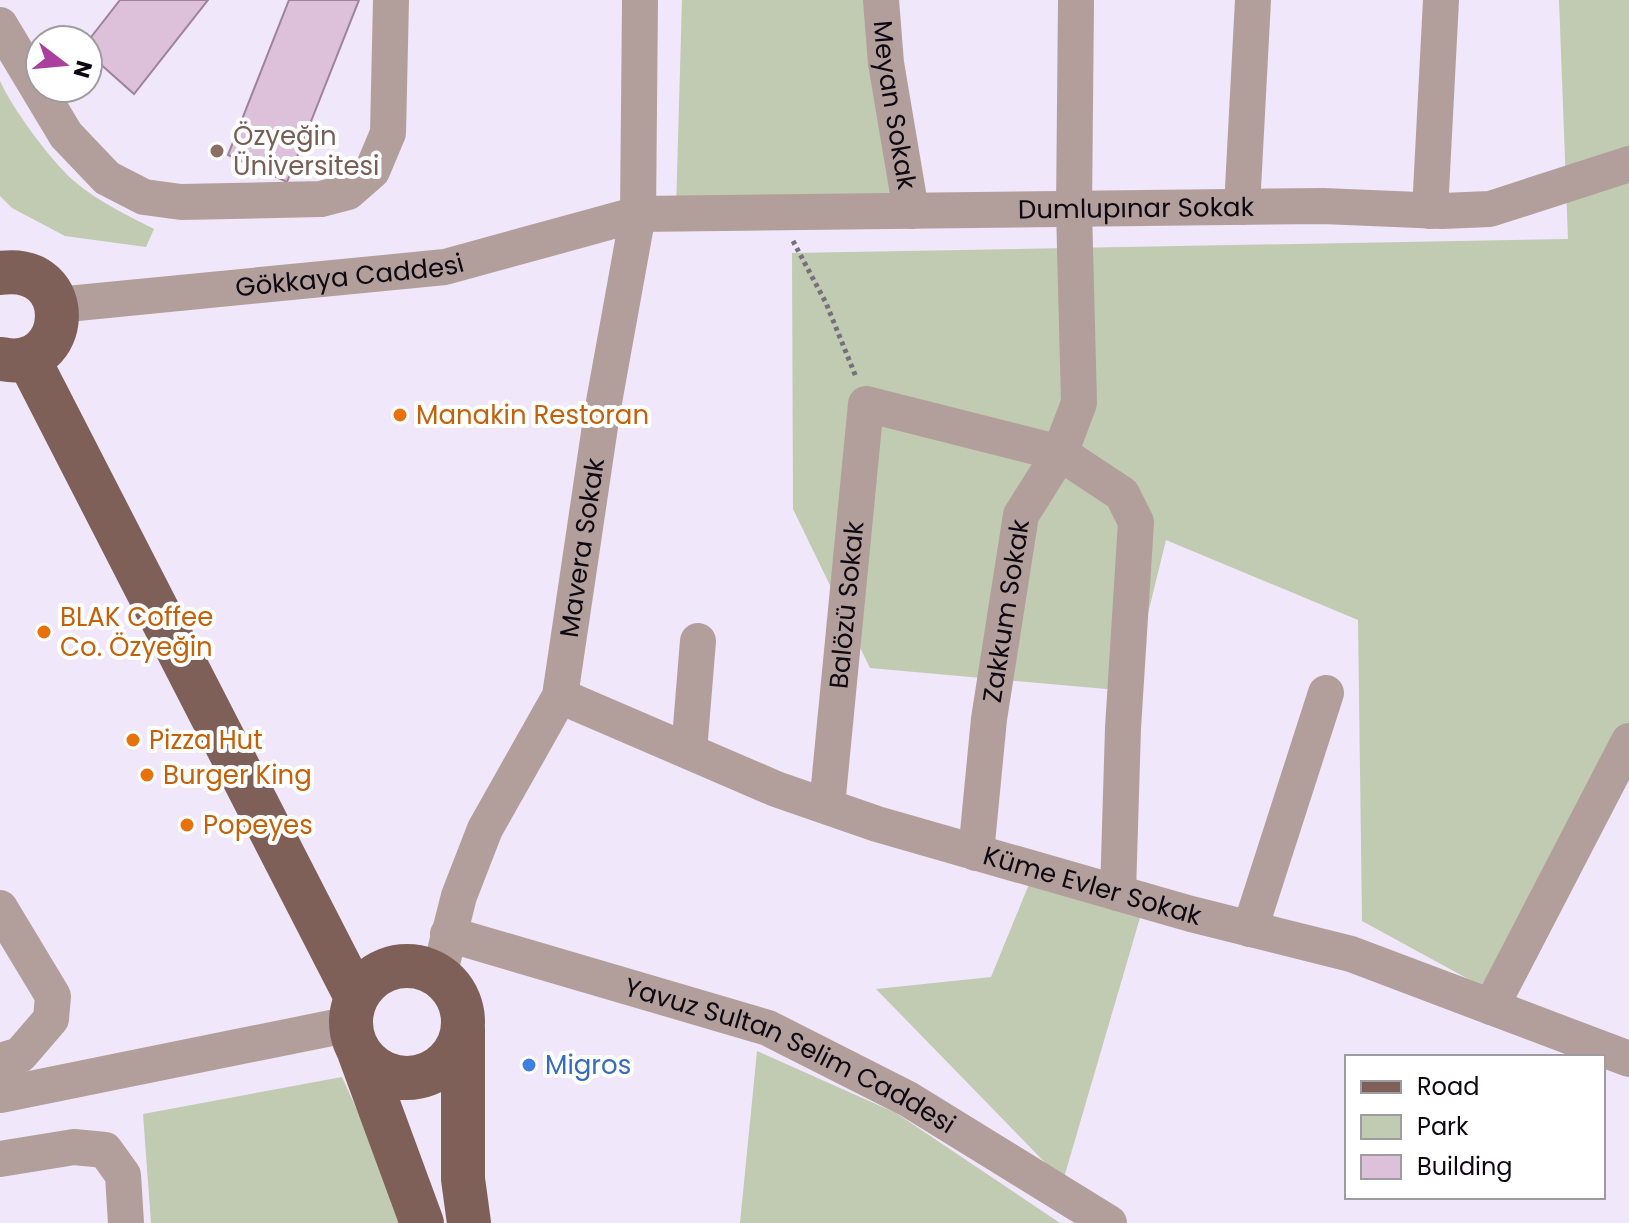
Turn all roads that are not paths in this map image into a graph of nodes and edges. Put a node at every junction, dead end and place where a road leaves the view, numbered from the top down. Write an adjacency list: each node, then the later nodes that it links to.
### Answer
1 (391, 0): 7 (street)
2 (640, 0): 13 (street, Mavera Sokak)
3 (881, 0): 11 (street, Meyan Sokak)
4 (1076, 0): 10 (street, Zakkum Sokak)
5 (1253, 0): 9 (street)
6 (1441, 0): 12 (street)
7 (0, 25)
8 (1629, 164): 12 (street, Dumlupınar Sokak)
9 (1242, 207): 10 (street, Dumlupınar Sokak); 12 (street, Dumlupınar Sokak)
10 (1074, 209): 11 (street, Dumlupınar Sokak); 17 (street, Zakkum Sokak)
11 (911, 211): 13 (street, Dumlupınar Sokak)
12 (1430, 211)
13 (638, 214): 15 (street, Gökkaya Caddesi); 20 (street, Mavera Sokak)
14 (0, 273): 15 (main road)
15 (57, 305): 16 (main road)
16 (14, 358): 30 (main road)
17 (1060, 453): 23 (street, Balözü Sokak); 24 (street, Zakkum Sokak); 25 (street)
18 (698, 641): 22 (street)
19 (1326, 693): 27 (street)
20 (560, 696): 22 (street, Küme Evler Sokak); 28 (street, Mavera Sokak)
21 (1629, 741): 29 (street)
22 (689, 751): 23 (street, Küme Evler Sokak)
23 (827, 806): 24 (street, Küme Evler Sokak)
24 (976, 853): 25 (street, Küme Evler Sokak)
25 (1118, 893): 27 (street, Küme Evler Sokak)
26 (0, 908): 33 (street)
27 (1250, 929): 29 (street, Küme Evler Sokak)
28 (443, 955): 30 (main road); 31 (main road); 39 (street, Yavuz Sultan Selim Caddesi)
29 (1491, 1007): 32 (street, Küme Evler Sokak)
30 (355, 1024): 31 (main road); 34 (street); 37 (main road)
31 (463, 1025): 38 (main road)
32 (1629, 1059)
33 (0, 1061)
34 (0, 1095)
35 (0, 1159): 36 (street)
36 (126, 1223)
37 (422, 1223)
38 (469, 1223)
39 (1109, 1223)

